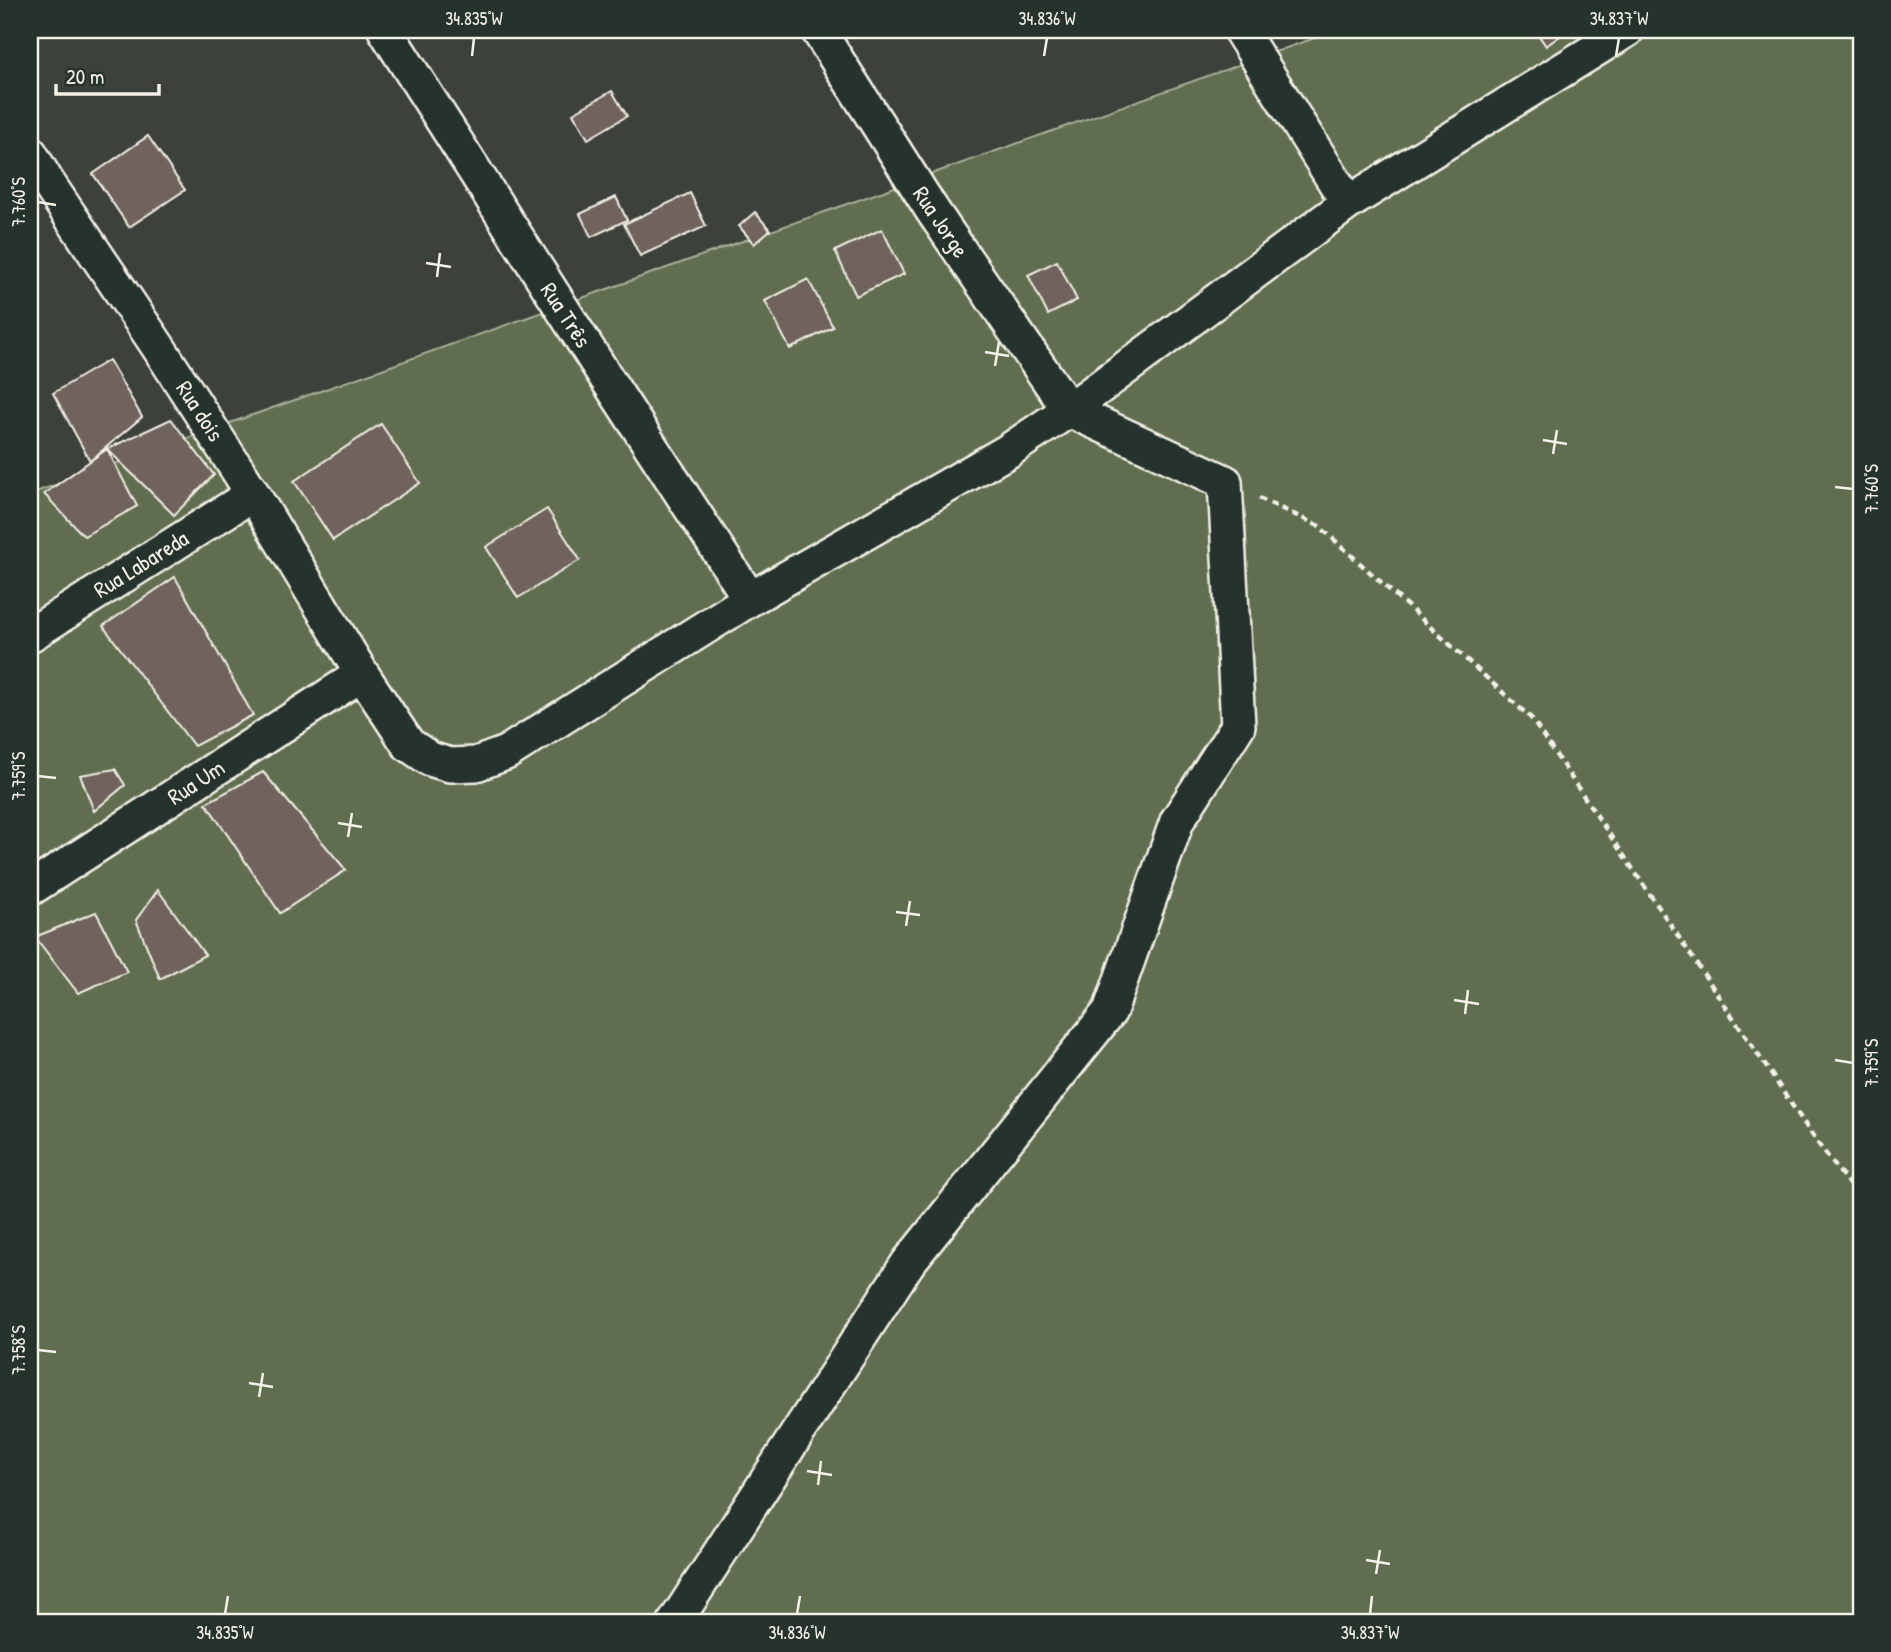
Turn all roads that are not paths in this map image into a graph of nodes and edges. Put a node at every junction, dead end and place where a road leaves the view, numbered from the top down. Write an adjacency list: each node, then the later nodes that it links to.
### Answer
1 (385, 30): 9 (street, Rua Três)
2 (818, 30): 7 (street, Rua Jorge)
3 (1240, 30): 6 (street)
4 (1627, 30): 6 (street, Rua dois)
5 (30, 153): 8 (street, Rua dois)
6 (1348, 203): 7 (street, Rua dois)
7 (1069, 410): 9 (street, Rua dois); 13 (street)
8 (253, 494): 10 (street, Rua Labareda); 11 (street, Rua dois)
9 (750, 599): 11 (street, Rua dois)
10 (30, 635)
11 (362, 674): 12 (street, Rua Um)
12 (30, 889)
13 (675, 1622)

